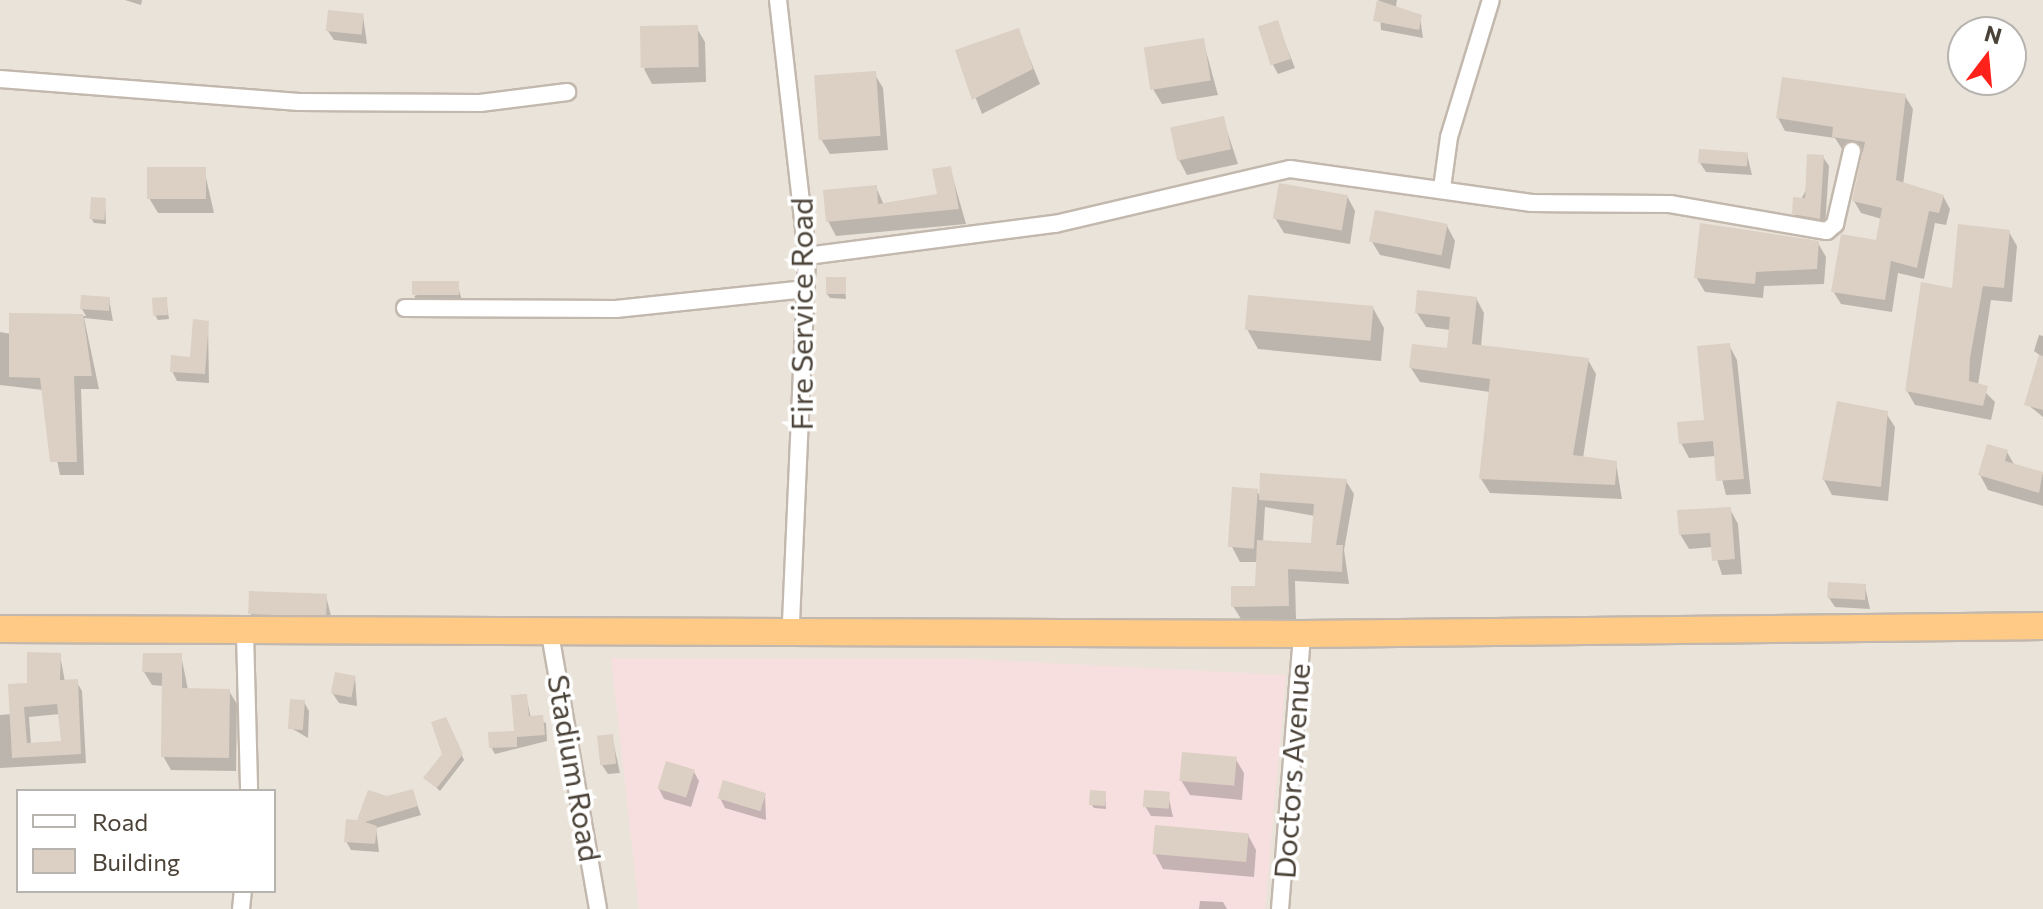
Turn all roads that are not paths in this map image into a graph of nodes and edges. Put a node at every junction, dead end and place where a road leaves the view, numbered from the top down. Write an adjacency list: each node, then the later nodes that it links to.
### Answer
1 (778, 0): 7 (street, Fire Service Road)
2 (1491, 0): 6 (street)
3 (0, 79): 4 (street)
4 (567, 92)
5 (1852, 151): 6 (street)
6 (1442, 188): 7 (street)
7 (807, 256): 8 (street, Fire Service Road)
8 (806, 289): 9 (street); 13 (street, Fire Service Road)
9 (405, 308)
10 (2043, 626): 15 (highway)
11 (549, 628): 13 (highway); 14 (highway); 17 (street, Stadium Road)
12 (0, 629): 14 (highway)
13 (791, 629): 15 (highway)
14 (245, 633): 16 (street)
15 (1302, 634): 18 (street, Doctors Avenue)
16 (249, 789)
17 (598, 909)
18 (1280, 909)

